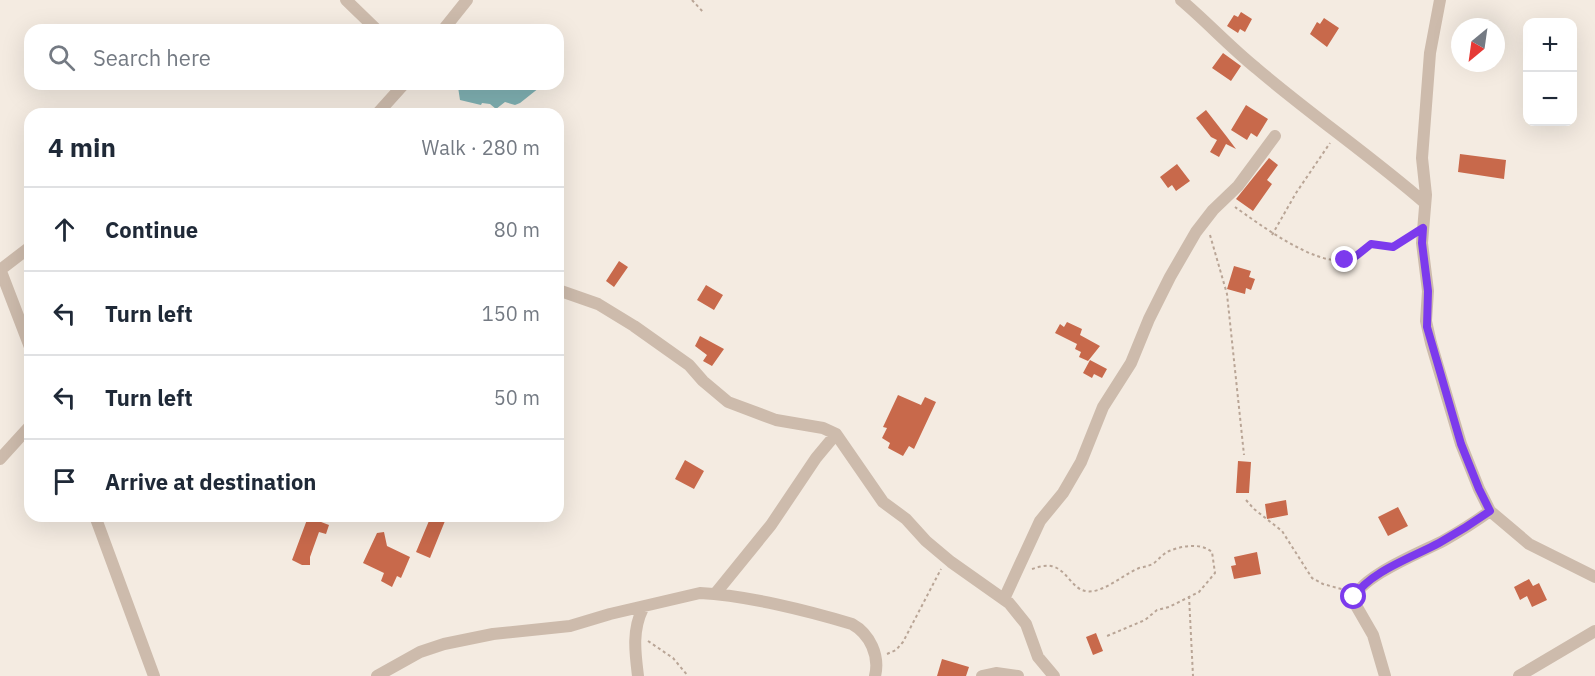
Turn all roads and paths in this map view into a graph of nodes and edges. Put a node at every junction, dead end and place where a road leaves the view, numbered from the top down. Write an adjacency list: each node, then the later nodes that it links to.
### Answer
1 (346, 0): 7 (street)
2 (467, 0): 8 (street)
3 (692, 0): 6 (path)
4 (1181, 0): 11 (street)
5 (1440, 0): 14 (street)
6 (704, 13)
7 (371, 24)
8 (448, 24)
9 (399, 90): 10 (street)
10 (382, 108)
11 (1337, 133): 14 (street); 17 (path)
12 (1275, 136): 13 (street)
13 (1224, 198): 15 (street); 17 (path)
14 (1425, 203): 16 (street)
15 (1207, 218): 24 (path); 30 (street)
16 (1423, 228): 17 (path); 27 (street)
17 (1272, 235)
18 (24, 252): 19 (street)
19 (0, 270): 21 (street)
20 (564, 292): 23 (street)
21 (24, 332)
22 (24, 433): 25 (street)
23 (836, 434): 29 (street); 33 (street)
24 (1244, 455)
25 (0, 459)
26 (1246, 500): 32 (path)
27 (1490, 511): 31 (street); 32 (street)
28 (97, 522): 41 (street)
29 (951, 562): 35 (street); 40 (path)
30 (1017, 571): 34 (path); 35 (street)
31 (1595, 577)
32 (1356, 593): 50 (street)
33 (715, 594): 36 (street); 40 (street)
34 (1189, 596): 39 (path); 49 (path)
35 (1004, 598): 48 (street)
36 (644, 608): 38 (street); 42 (street)
37 (1595, 631): 51 (street)
38 (635, 633): 43 (street); 44 (path)
39 (1107, 636)
40 (876, 658): 45 (street)
41 (154, 676)
42 (377, 676)
43 (639, 676)
44 (688, 676)
45 (875, 676)
46 (982, 676): 47 (street)
47 (1018, 676)
48 (1054, 676)
49 (1193, 676)
50 (1385, 676)
51 (1519, 676)

